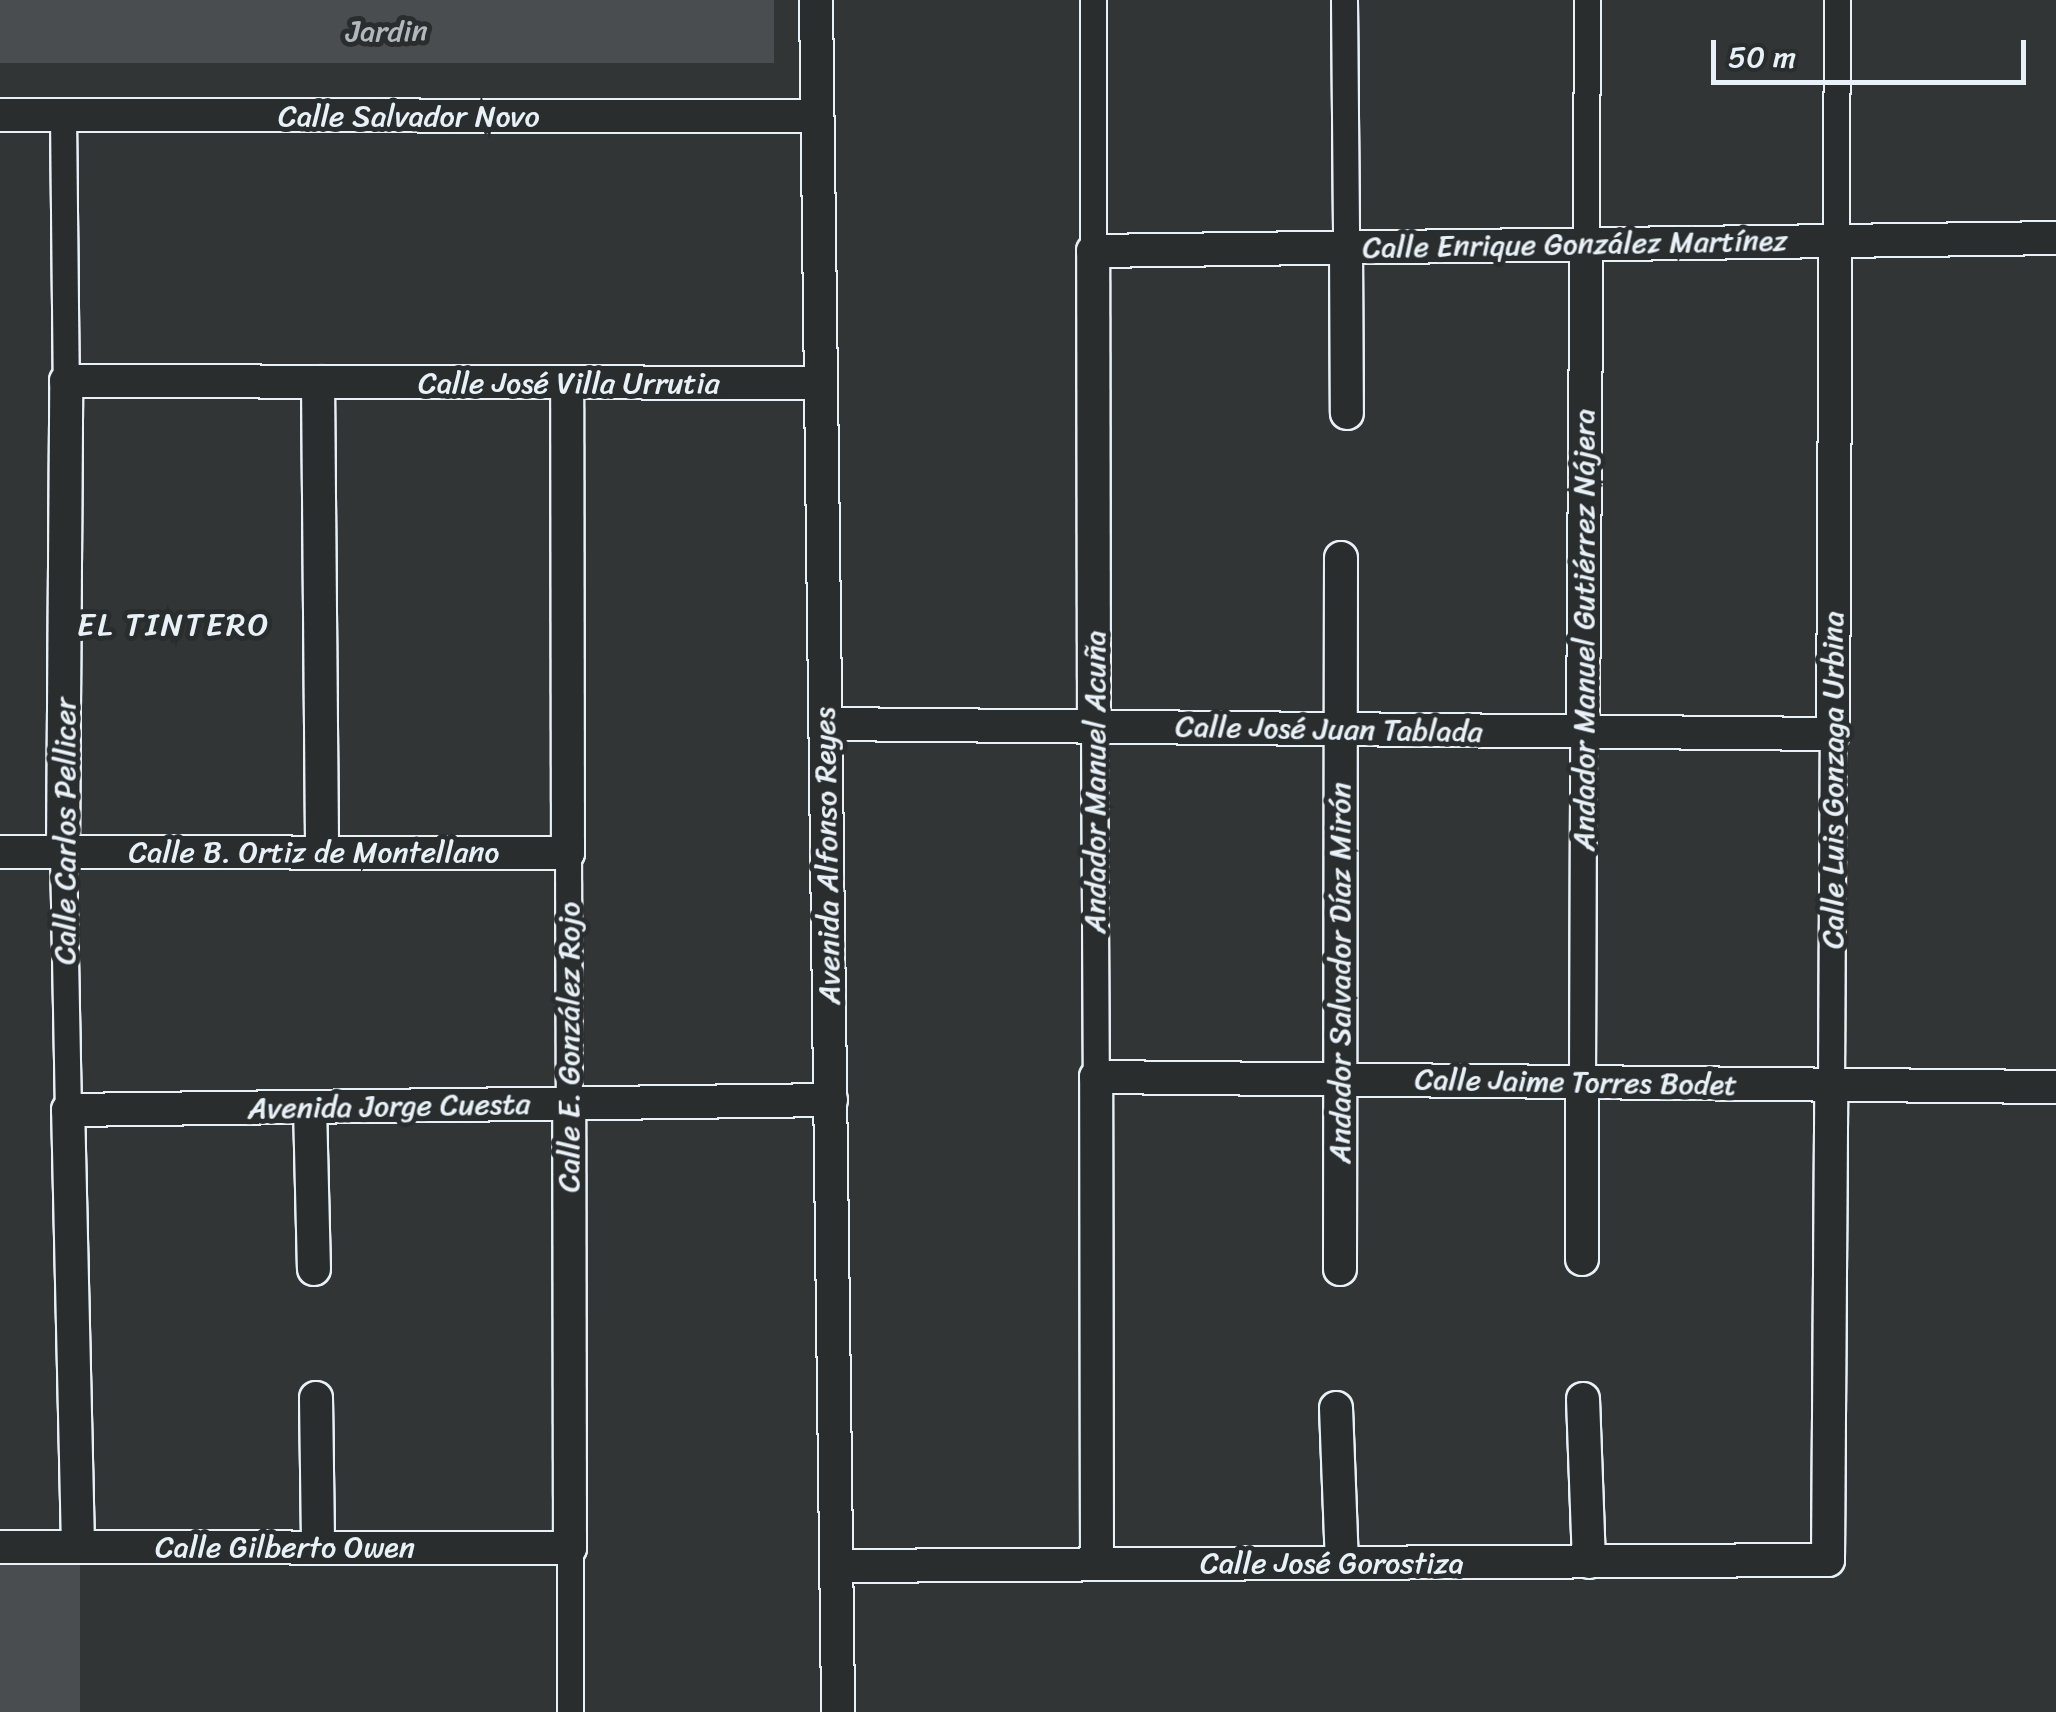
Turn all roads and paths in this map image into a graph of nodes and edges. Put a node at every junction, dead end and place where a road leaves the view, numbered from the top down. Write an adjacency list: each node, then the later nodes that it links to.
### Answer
1 (816, 0): 8 (street, Avenida Alfonso Reyes)
2 (1092, 0): 13 (street, Andador Manuel Acuña)
3 (1344, 0): 12 (street)
4 (1587, 0): 11 (street, Andador Manuel Gutiérrez Nájera)
5 (1838, 0): 10 (street, Calle Luis Gonzaga Urbina)
6 (0, 116): 7 (street, Calle Salvador Novo)
7 (63, 116): 8 (street, Calle Salvador Novo); 14 (street, Calle Carlos Pellicer)
8 (817, 116): 17 (street, Avenida Alfonso Reyes)
9 (2056, 238): 10 (street, Calle Enrique González Martínez)
10 (1836, 240): 11 (street, Calle Enrique González Martínez); 24 (street, Calle Luis Gonzaga Urbina)
11 (1586, 244): 12 (street, Calle Enrique González Martínez); 23 (street, Andador Manuel Gutiérrez Nájera)
12 (1346, 247): 13 (street, Calle Enrique González Martínez); 18 (street)
13 (1093, 251): 21 (street, Andador Manuel Acuña)
14 (66, 381): 15 (street, Calle José Villa Urrutia); 26 (street, Calle Carlos Pellicer)
15 (318, 382): 16 (street, Calle José Villa Urrutia); 27 (street)
16 (567, 383): 17 (street, Calle José Villa Urrutia); 28 (street, Calle E. González Rojo)
17 (821, 383): 20 (street, Avenida Alfonso Reyes)
18 (1347, 412)
19 (1341, 558): 22 (street, Andador Salvador Díaz Mirón)
20 (826, 724): 21 (street, Calle José Juan Tablada); 34 (street, Avenida Alfonso Reyes)
21 (1094, 726): 22 (street, Calle José Juan Tablada); 29 (street, Andador Manuel Acuña)
22 (1340, 729): 23 (street, Calle José Juan Tablada); 30 (street, Andador Salvador Díaz Mirón)
23 (1584, 732): 24 (street, Calle José Juan Tablada); 31 (street, Andador Manuel Gutiérrez Nájera)
24 (1833, 734): 32 (street, Calle Luis Gonzaga Urbina)
25 (0, 852): 26 (street, Calle B. Ortiz de Montellano)
26 (63, 852): 27 (street, Calle B. Ortiz de Montellano); 37 (street, Calle Carlos Pellicer)
27 (322, 852): 28 (street, Calle B. Ortiz de Montellano)
28 (568, 853): 35 (street, Calle E. González Rojo)
29 (1096, 1078): 30 (street, Calle Jaime Torres Bodet); 51 (street, Andador Manuel Acuña)
30 (1340, 1080): 31 (street, Calle Jaime Torres Bodet); 39 (street, Andador Salvador Díaz Mirón)
31 (1582, 1082): 32 (street, Calle Jaime Torres Bodet); 38 (street, Andador Manuel Gutiérrez Nájera)
32 (1831, 1084): 33 (street, Calle Jaime Torres Bodet); 48 (street, Calle Luis Gonzaga Urbina)
33 (2056, 1087)
34 (830, 1100): 35 (street, Avenida Jorge Cuesta); 52 (street, Avenida Alfonso Reyes)
35 (569, 1104): 36 (street, Avenida Jorge Cuesta); 47 (street, Calle E. González Rojo)
36 (310, 1107): 37 (street, Avenida Jorge Cuesta); 40 (street)
37 (68, 1110): 44 (street, Calle Carlos Pellicer)
38 (1582, 1259)
39 (1340, 1268)
40 (314, 1269)
41 (316, 1398): 46 (street)
42 (1583, 1399): 50 (street)
43 (1336, 1408): 49 (street)
44 (78, 1546): 45 (street, Calle Gilberto Owen); 46 (street, Calle Gilberto Owen)
45 (0, 1548)
46 (318, 1548): 47 (street, Calle Gilberto Owen)
47 (570, 1548): 53 (street, Calle E. González Rojo)
48 (1828, 1560): 50 (street, Calle José Gorostiza)
49 (1342, 1562): 50 (street, Calle José Gorostiza); 51 (street, Calle José Gorostiza)
50 (1589, 1562)
51 (1097, 1564): 52 (street, Calle José Gorostiza)
52 (836, 1566): 54 (street, Avenida Alfonso Reyes)
53 (570, 1712)
54 (838, 1712)

